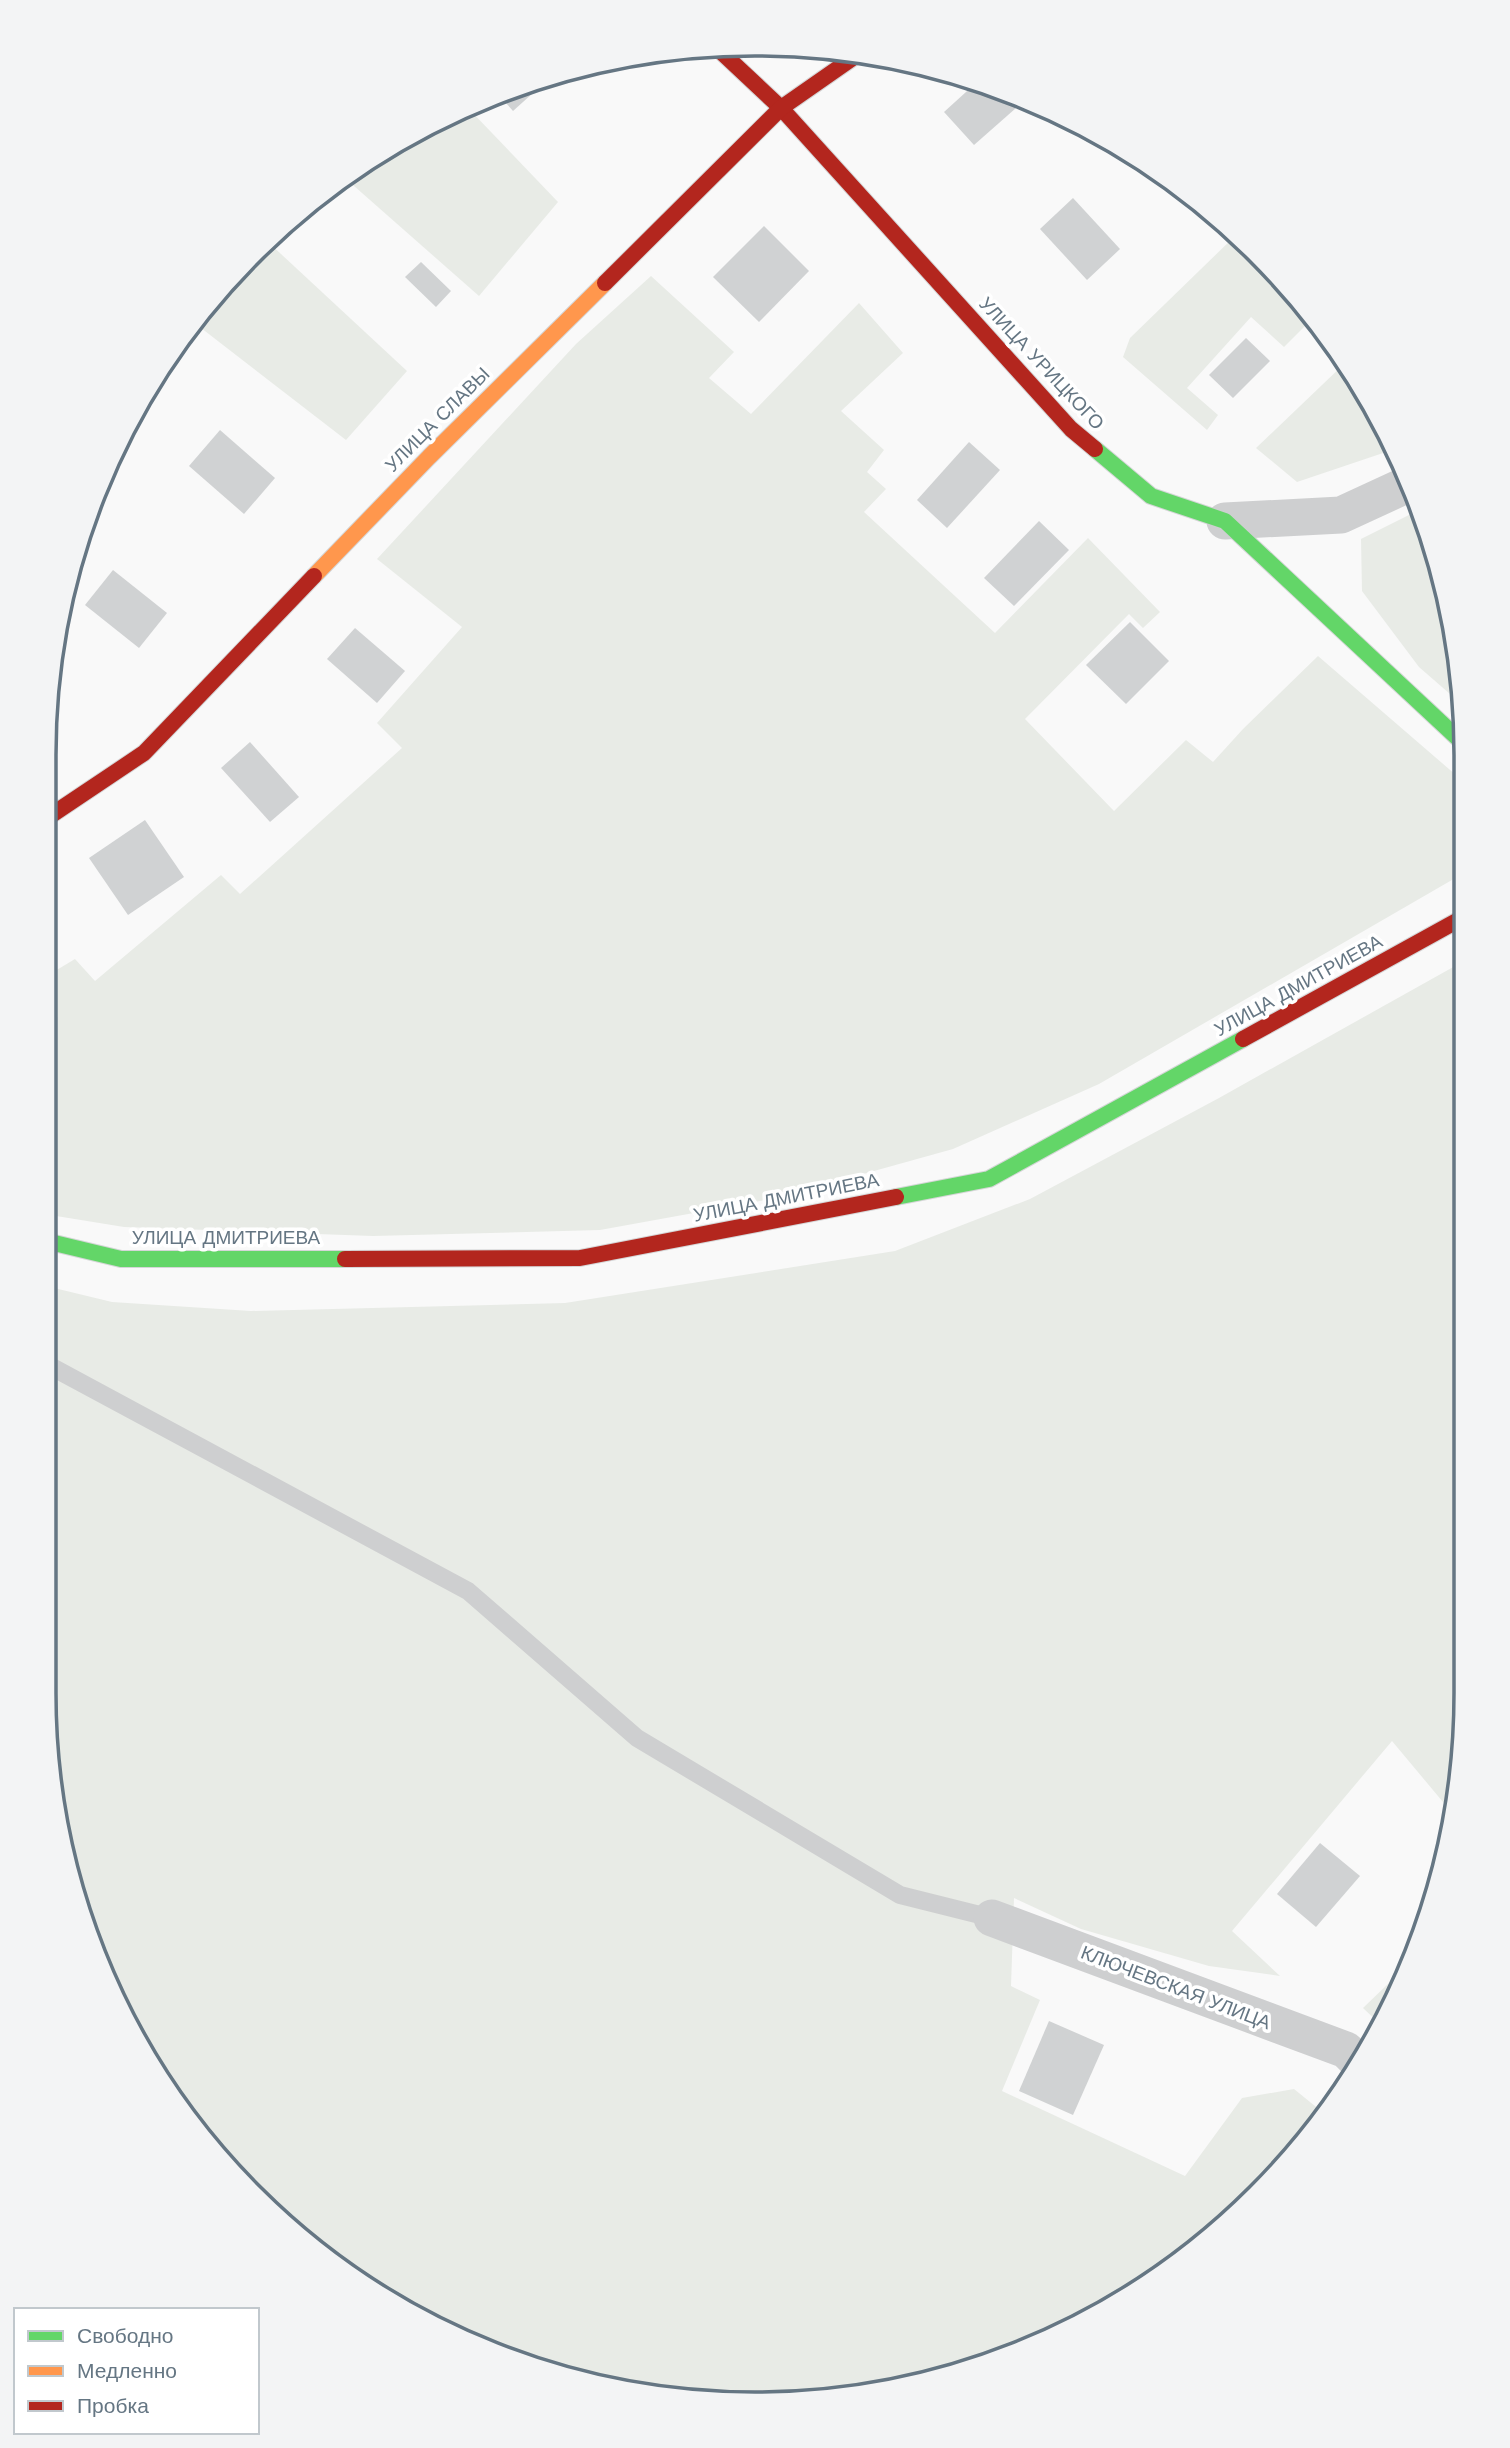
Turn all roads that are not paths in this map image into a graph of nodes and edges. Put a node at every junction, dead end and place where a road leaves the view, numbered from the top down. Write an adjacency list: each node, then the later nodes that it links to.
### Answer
1 (726, 57): 3 (street, УЛИЦА УРИЦКОГО)
2 (847, 62): 3 (street, УЛИЦА СЛАВЫ)
3 (781, 108): 5 (street, УЛИЦА УРИЦКОГО); 7 (street, УЛИЦА СЛАВЫ)
4 (1401, 487): 5 (street)
5 (1225, 521): 6 (street, УЛИЦА УРИЦКОГО)
6 (1454, 734)
7 (56, 812)
8 (1454, 923): 9 (street, УЛИЦА ДМИТРИЕВА)
9 (56, 1243)
10 (56, 1369): 11 (lane)
11 (992, 1918): 12 (street, КЛЮЧЕВСКАЯ УЛИЦА)
12 (1352, 2056)

